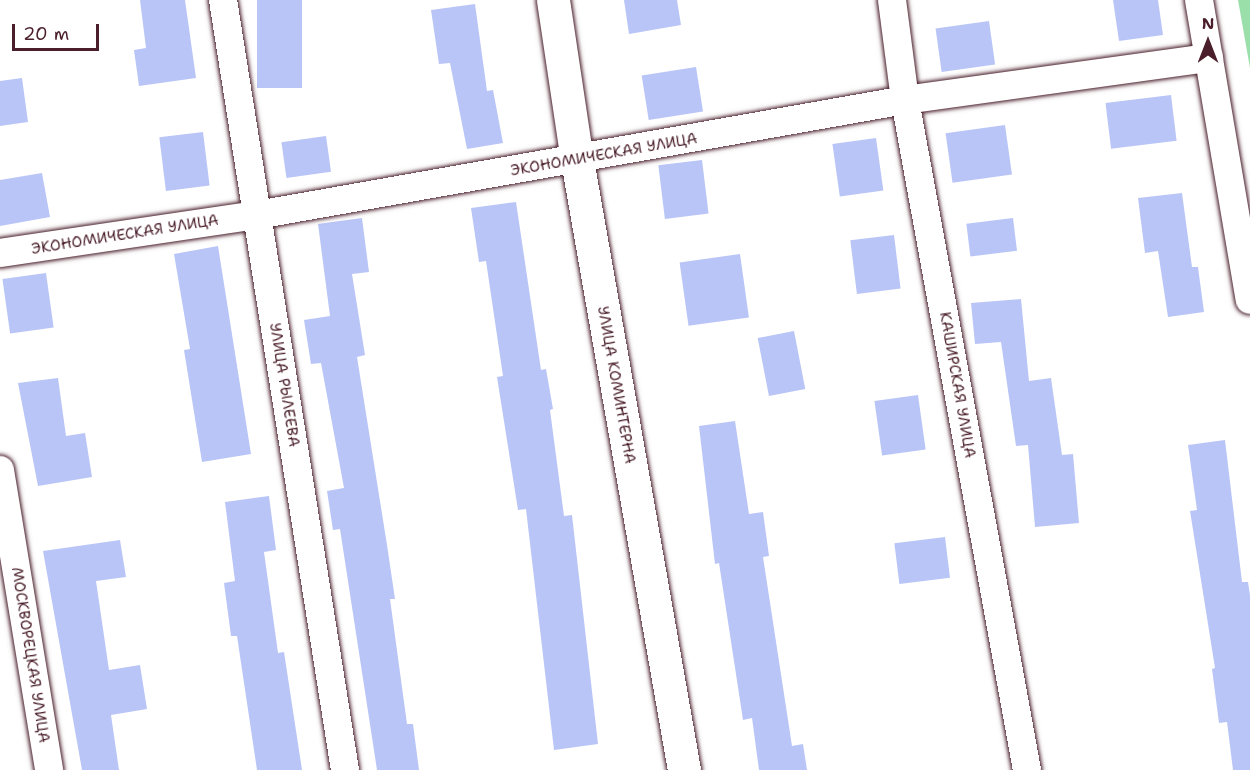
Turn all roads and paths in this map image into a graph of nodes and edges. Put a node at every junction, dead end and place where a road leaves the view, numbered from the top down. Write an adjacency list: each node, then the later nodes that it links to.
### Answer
1 (223, 0): 8 (street, УЛИЦА РЫЛЕЕВА)
2 (554, 0): 7 (street, УЛИЦА КОМИНТЕРНА)
3 (892, 0): 6 (street, КАШИРСКАЯ УЛИЦА)
4 (1199, 0): 5 (street)
5 (1209, 58): 6 (street, ЭКОНОМИЧЕСКАЯ УЛИЦА); 10 (street)
6 (905, 100): 7 (street, ЭКОНОМИЧЕСКАЯ УЛИЦА); 15 (street, КАШИРСКАЯ УЛИЦА)
7 (577, 160): 8 (street, ЭКОНОМИЧЕСКАЯ УЛИЦА); 14 (street, УЛИЦА КОМИНТЕРНА)
8 (257, 215): 9 (street, ЭКОНОМИЧЕСКАЯ УЛИЦА); 13 (street, УЛИЦА РЫЛЕЕВА)
9 (0, 253)
10 (1250, 300)
11 (0, 470): 12 (street, МОСКВОРЕЦКАЯ УЛИЦА)
12 (49, 770)
13 (345, 770)
14 (684, 770)
15 (1027, 770)

